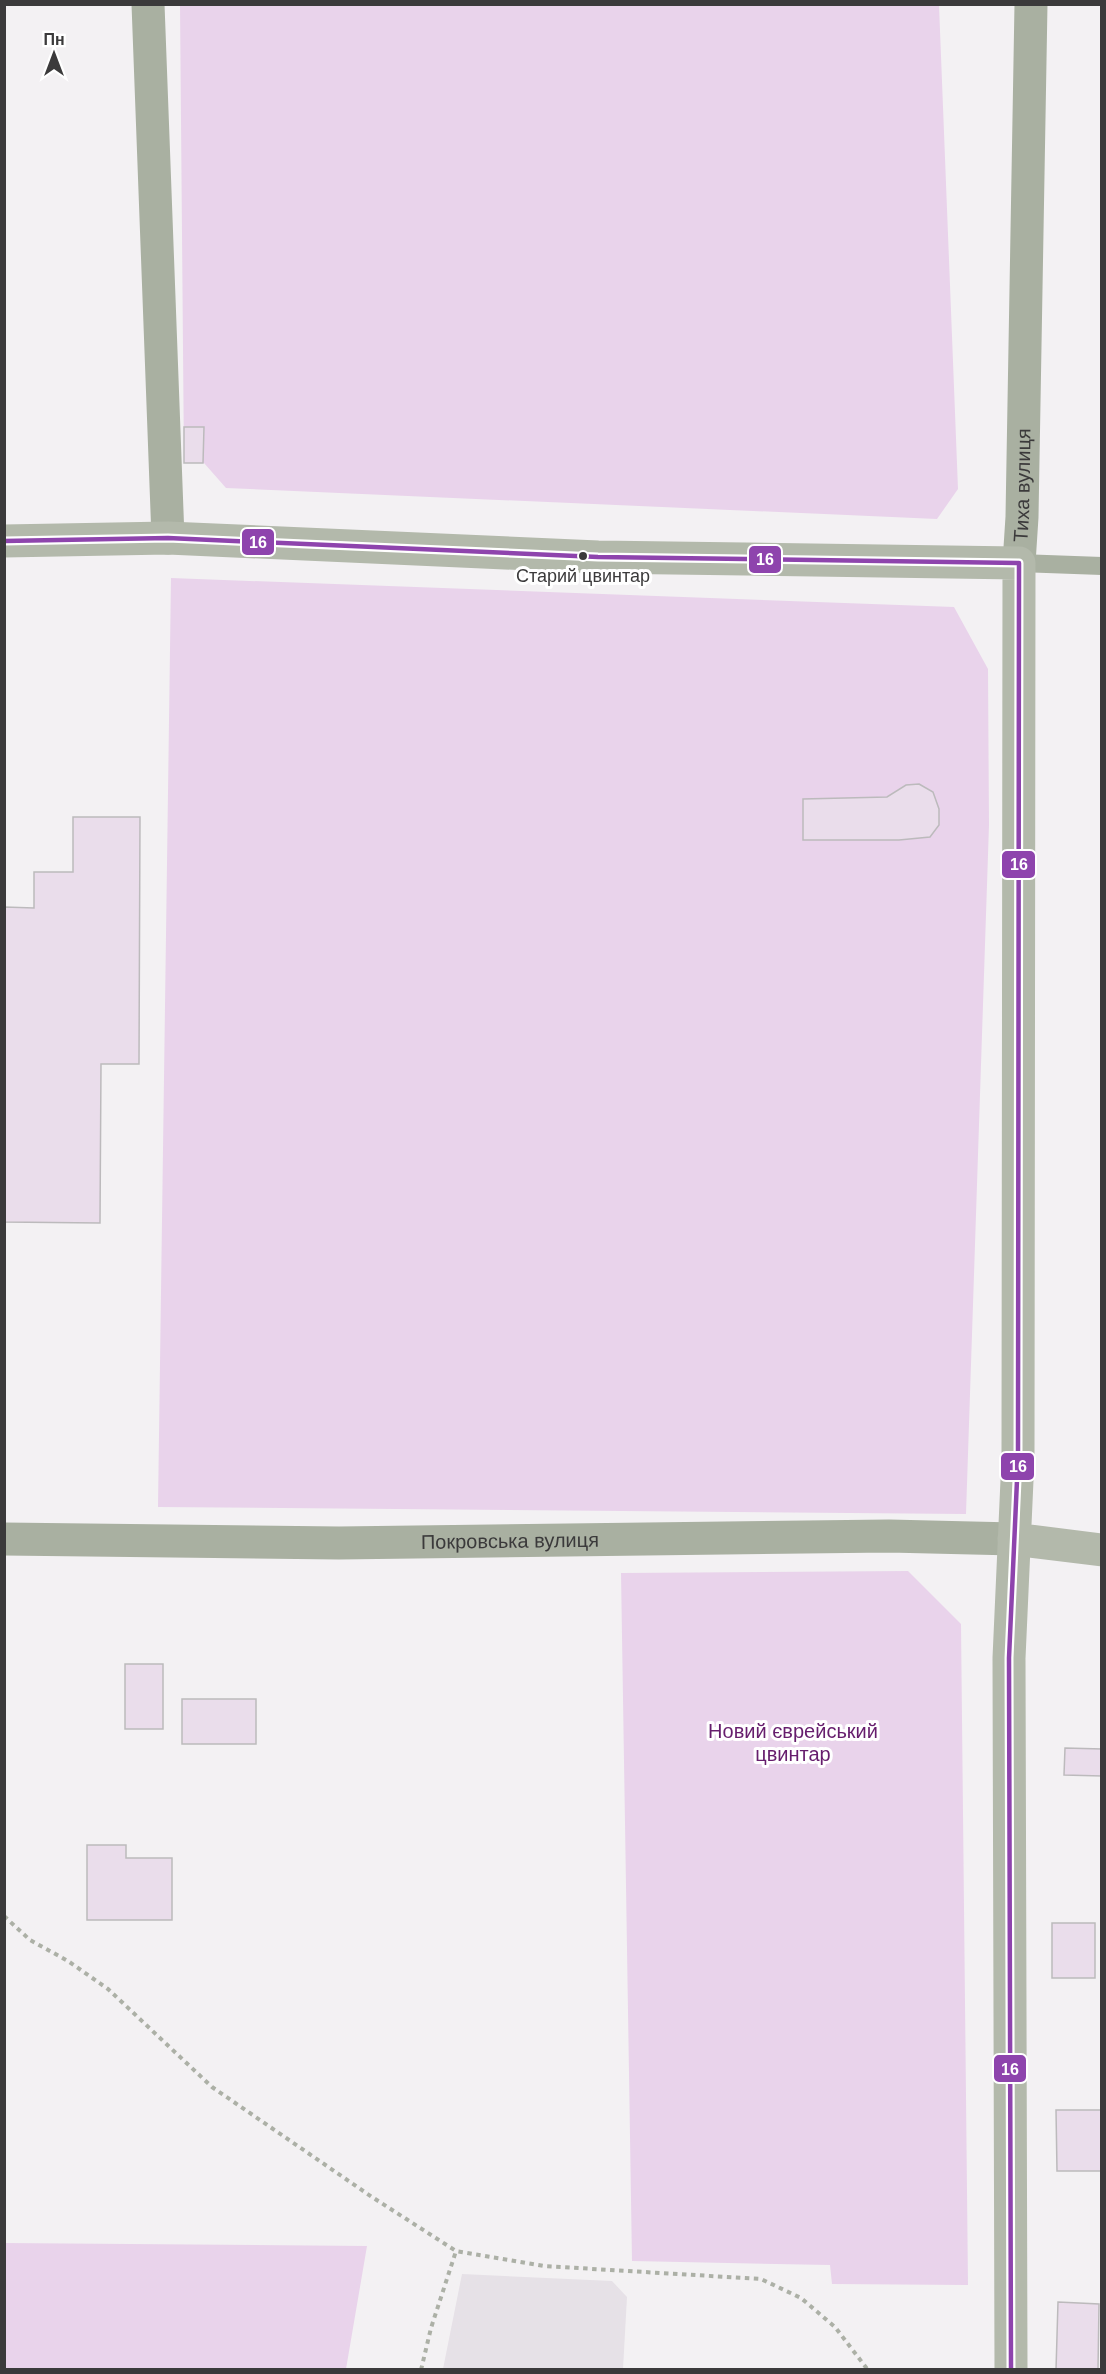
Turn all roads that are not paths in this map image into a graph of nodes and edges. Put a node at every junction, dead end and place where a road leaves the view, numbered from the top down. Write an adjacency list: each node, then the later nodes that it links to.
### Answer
1 (148, 4): 3 (street)
2 (1032, 4): 5 (street, Тиха вулиця)
3 (168, 538): 4 (main road); 5 (main road)
4 (4, 541)
5 (1019, 563): 6 (lane); 8 (main road, Тиха вулиця)
6 (1101, 566)
7 (4, 1539): 8 (street, Покровська вулиця)
8 (1014, 1539): 9 (main road); 10 (main road, Тиха вулиця)
9 (1101, 1550)
10 (1011, 2370)

